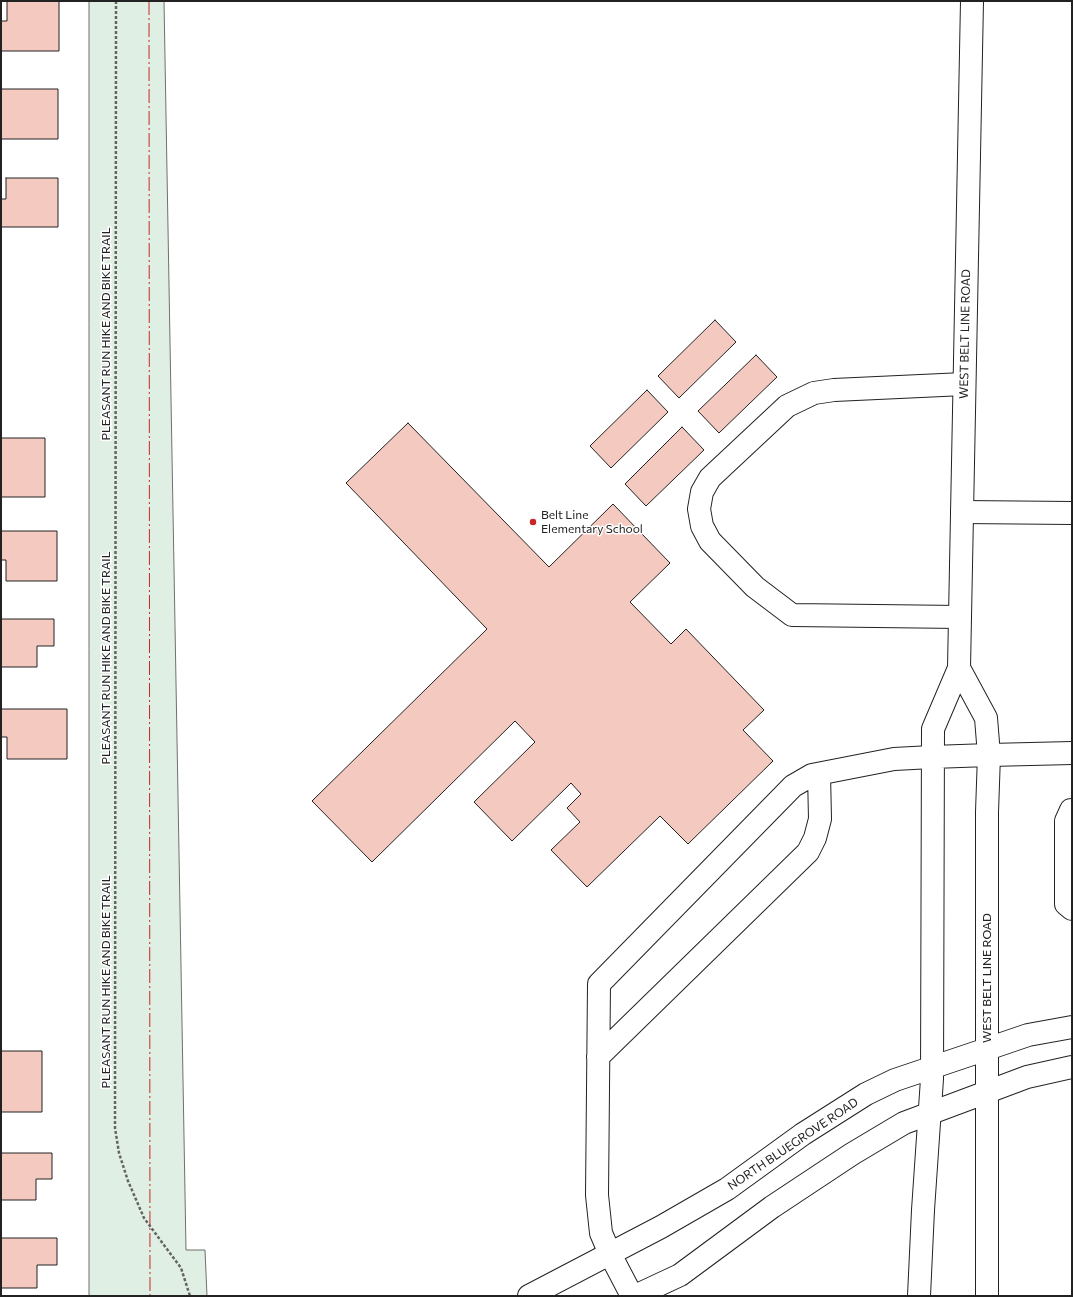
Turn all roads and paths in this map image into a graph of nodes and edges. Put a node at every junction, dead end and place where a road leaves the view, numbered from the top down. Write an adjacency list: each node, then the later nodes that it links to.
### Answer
1 (116, 1): 22 (path, PLEASANT RUN HIKE AND BIKE TRAIL)
2 (972, 1): 3 (main road, WEST BELT LINE ROAD)
3 (964, 384): 4 (main road, WEST BELT LINE ROAD); 6 (main road)
4 (962, 512): 5 (main road); 6 (main road, WEST BELT LINE ROAD)
5 (1072, 513)
6 (960, 617): 7 (main road, WEST BELT LINE ROAD)
7 (959, 668): 9 (main road, WEST BELT LINE ROAD); 10 (main road, WEST BELT LINE ROAD)
8 (1072, 753): 9 (main road)
9 (989, 755): 10 (main road); 15 (main road, WEST BELT LINE ROAD)
10 (932, 757): 11 (main road); 17 (main road, WEST BELT LINE ROAD)
11 (819, 774): 16 (main road); 16 (main road)
12 (1072, 810): 13 (main road)
13 (1072, 909)
14 (1072, 1027): 15 (main road, NORTH BLUEGROVE ROAD)
15 (987, 1049): 17 (main road, NORTH BLUEGROVE ROAD); 19 (main road, WEST BELT LINE ROAD)
16 (598, 1057): 21 (main road)
17 (932, 1067): 20 (main road, WEST BELT LINE ROAD); 21 (main road, NORTH BLUEGROVE ROAD)
18 (1072, 1067): 19 (main road)
19 (987, 1092): 20 (main road); 27 (main road, WEST BELT LINE ROAD)
20 (930, 1113): 25 (main road); 26 (main road, WEST BELT LINE ROAD)
21 (610, 1254): 23 (main road, NORTH BLUEGROVE ROAD); 24 (main road)
22 (190, 1296)
23 (529, 1296)
24 (632, 1296)
25 (635, 1296)
26 (919, 1296)
27 (987, 1296)

